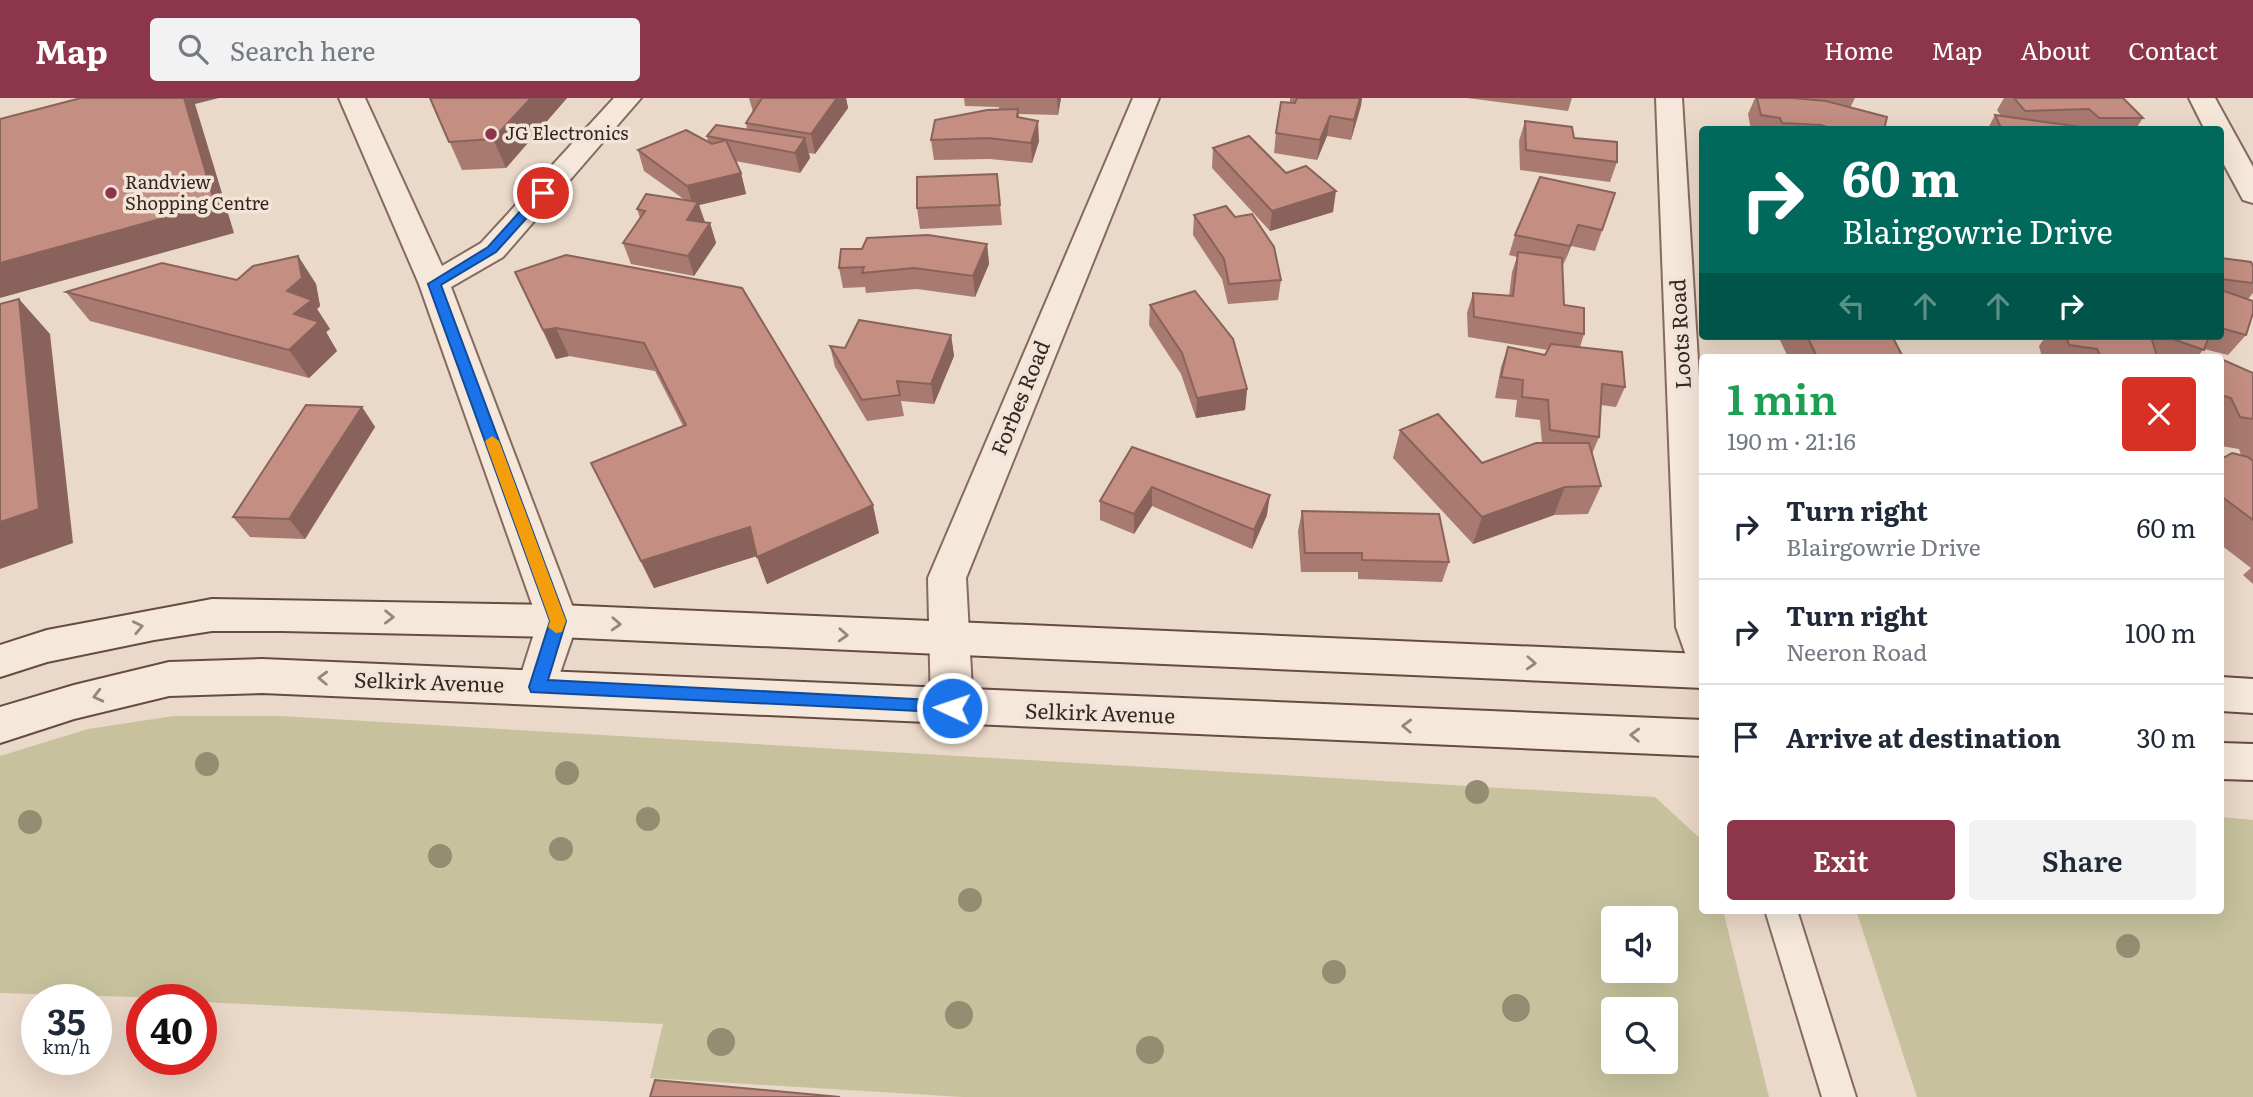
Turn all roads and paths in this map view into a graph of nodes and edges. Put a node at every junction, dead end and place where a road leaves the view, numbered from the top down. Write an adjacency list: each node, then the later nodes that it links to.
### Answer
1 (352, 98): 9 (street)
2 (628, 98): 9 (street)
3 (1146, 98): 12 (street, Forbes Road)
4 (1670, 98): 11 (street, Loots Road)
5 (2202, 98): 6 (street)
6 (2217, 126)
7 (2224, 140): 8 (street)
8 (2253, 194)
9 (434, 284): 10 (street)
10 (558, 621): 12 (street, one-way to 12); 13 (street, one-way to 10); 15 (street)
11 (1699, 638)
12 (950, 640): 14 (street, one-way to 14); 18 (street, Forbes Road)
13 (0, 660)
14 (1699, 671)
15 (537, 687): 18 (street, Selkirk Avenue); 19 (street, Selkirk Avenue, one-way to 19)
16 (2224, 694): 17 (street)
17 (2253, 696)
18 (952, 708): 20 (street, Selkirk Avenue, one-way to 18)
19 (0, 725)
20 (1699, 738)
21 (2224, 761): 22 (street)
22 (2253, 762)
23 (1782, 914): 24 (lane)
24 (1839, 1097)

